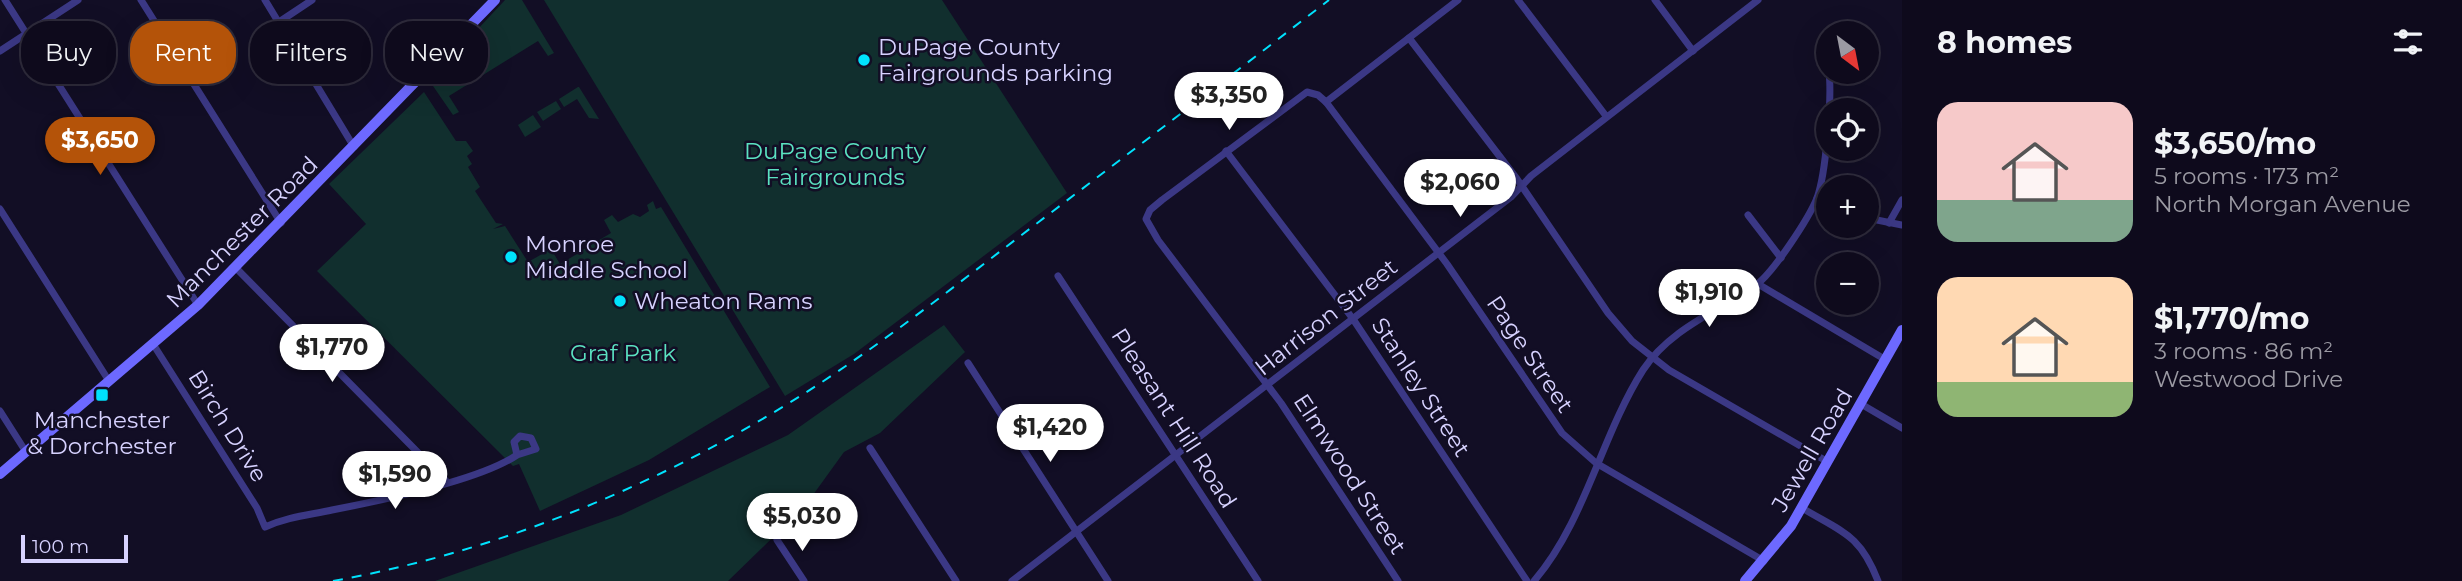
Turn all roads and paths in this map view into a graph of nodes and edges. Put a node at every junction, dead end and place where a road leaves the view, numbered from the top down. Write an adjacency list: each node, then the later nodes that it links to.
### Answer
1 (5, 0): 14 (street)
2 (78, 0): 11 (street)
3 (141, 0): 33 (street)
4 (265, 0): 12 (street)
5 (312, 0): 13 (street)
6 (495, 0): 24 (street, Manchester Road)
7 (1458, 0): 16 (street)
8 (1518, 0): 23 (street)
9 (1655, 0): 18 (street)
10 (1758, 0): 18 (street, Harrison Street)
11 (46, 21)
12 (278, 21)
13 (280, 21)
14 (21, 26)
15 (21, 37): 17 (street)
16 (1409, 38): 22 (street); 27 (street)
17 (0, 51)
18 (1693, 51): 23 (street, Harrison Street)
19 (58, 84): 41 (street)
20 (316, 84): 24 (street)
21 (1829, 84): 26 (street)
22 (1326, 102): 25 (street); 36 (street, Page Street)
23 (1606, 116): 27 (street, Harrison Street)
24 (354, 147): 33 (street, Manchester Road)
25 (1226, 151): 42 (street, Stanley Street); 49 (street, Elmwood Street)
26 (1819, 175)
27 (1522, 186): 36 (street, Harrison Street); 45 (street)
28 (1816, 198): 37 (street)
29 (1902, 200): 34 (street)
30 (0, 209): 48 (street)
31 (1748, 215): 37 (street)
32 (1879, 221): 34 (street)
33 (281, 223): 38 (street, Manchester Road)
34 (1889, 223): 35 (street)
35 (1902, 225)
36 (1439, 253): 42 (street, Harrison Street); 58 (street, Page Street)
37 (1781, 258): 40 (street)
38 (236, 268): 41 (street, Manchester Road); 60 (street)
39 (1058, 276): 56 (street, Pleasant Hill Road)
40 (1758, 284): 45 (street); 46 (street)
41 (198, 305): 44 (street, Manchester Road)
42 (1353, 318): 49 (street, Harrison Street); 71 (street, Stanley Street)
43 (1902, 330): 46 (street, Jewell Road)
44 (153, 344): 48 (street, Manchester Road); 60 (street, Birch Drive)
45 (1651, 358): 57 (street); 58 (street)
46 (1885, 360): 50 (street, Jewell Road)
47 (968, 363): 62 (street)
48 (108, 381): 54 (street, Manchester Road)
49 (1268, 386): 56 (street, Harrison Street); 70 (street, Elmwood Street)
50 (1861, 404): 52 (street); 57 (street, Jewell Road)
51 (0, 411): 54 (street)
52 (1902, 428)
53 (870, 448): 66 (street)
54 (26, 452): 59 (street, Manchester Road)
55 (517, 455): 60 (street)
56 (1176, 457): 62 (street, Harrison Street); 69 (street, Pleasant Hill Road)
57 (1828, 462): 61 (street, Jewell Road)
58 (1596, 463): 64 (street, Page Street); 72 (street)
59 (0, 474)
60 (447, 482)
61 (1802, 508): 64 (street, Jewell Road); 74 (street)
62 (1077, 532): 67 (street, Harrison Street); 68 (street)
63 (777, 540): 65 (street)
64 (1764, 561): 73 (street, Jewell Road)
65 (804, 581)
66 (956, 581)
67 (1012, 581)
68 (1108, 581)
69 (1258, 581)
70 (1398, 581)
71 (1527, 581)
72 (1534, 581)
73 (1745, 581)
74 (1878, 581)

